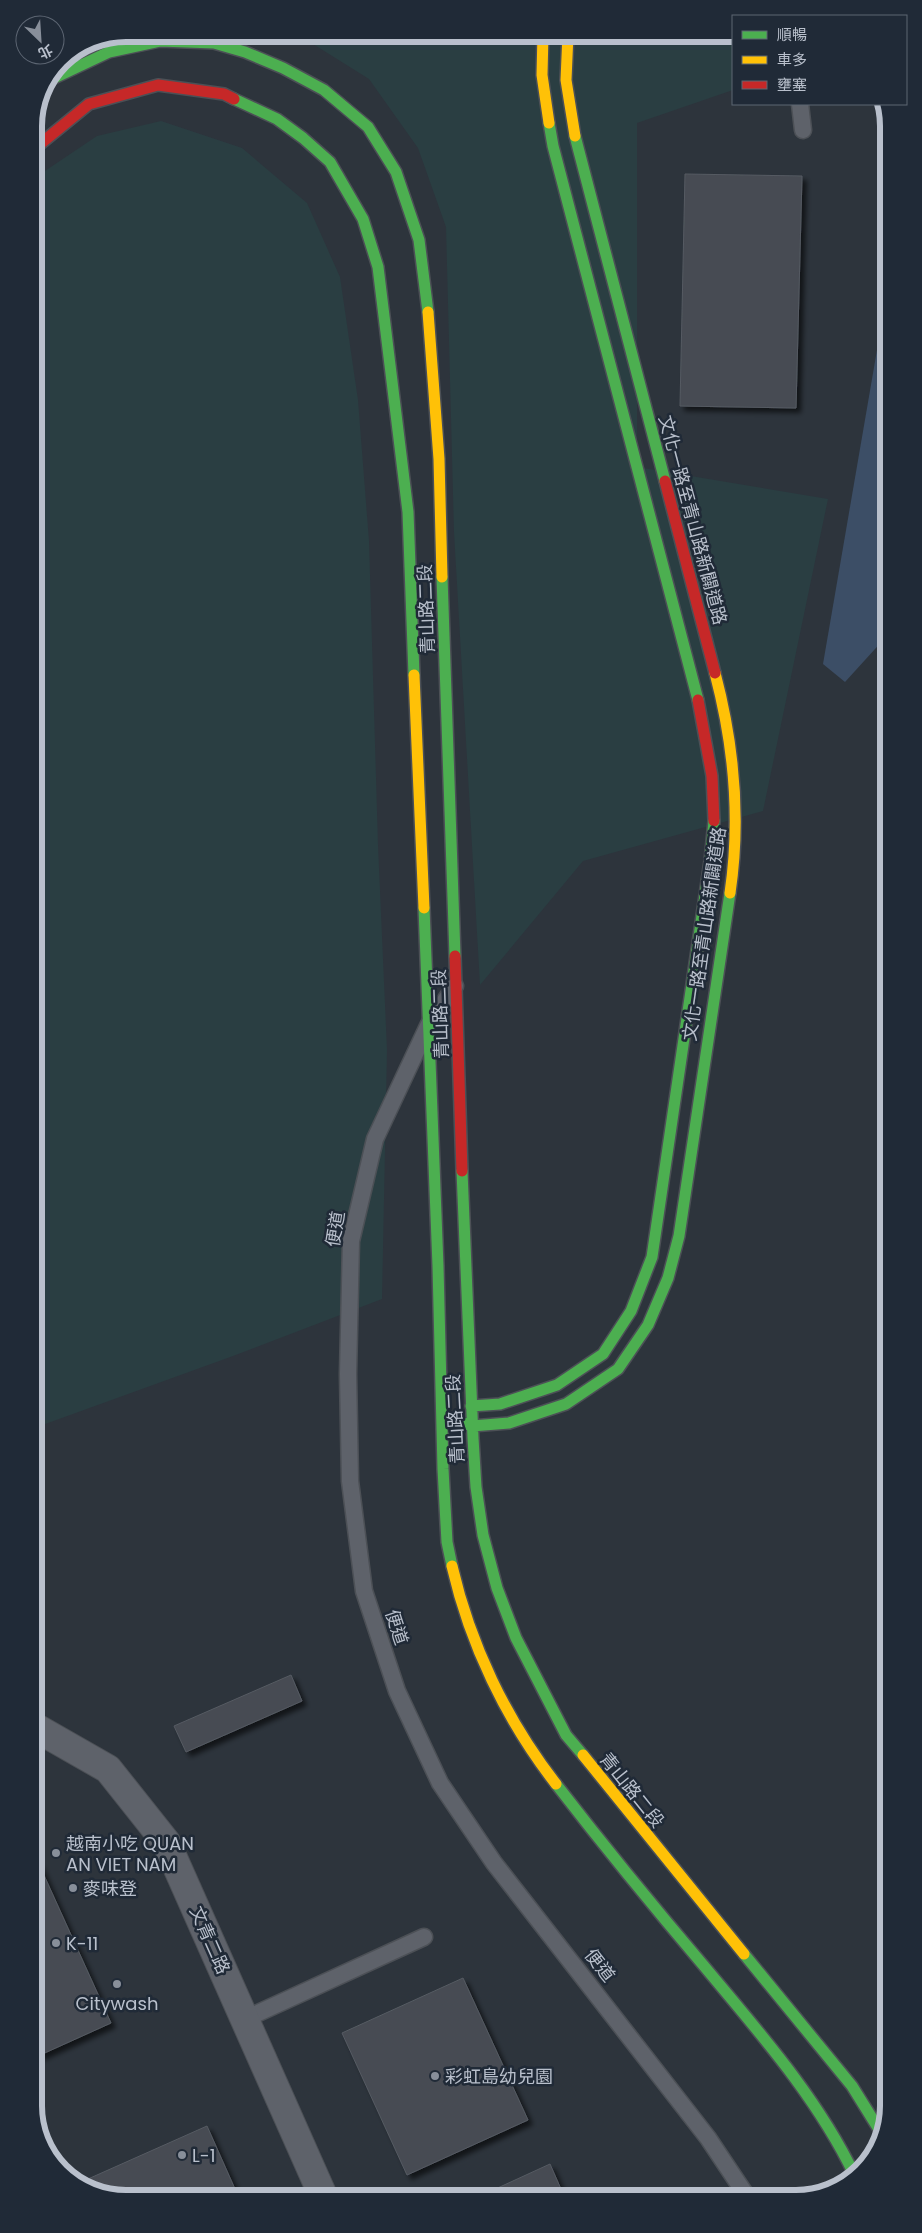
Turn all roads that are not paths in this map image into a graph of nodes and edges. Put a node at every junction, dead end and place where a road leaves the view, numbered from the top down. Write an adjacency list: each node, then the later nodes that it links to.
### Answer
1 (155, 42): 5 (street, 青山路二段)
2 (190, 42): 9 (street, 青山路二段)
3 (543, 43): 12 (street, 文化一路至青山路新闢道路)
4 (568, 43): 13 (street, 文化一路至青山路新闢道路)
5 (59, 77)
6 (800, 105): 7 (lane)
7 (803, 130)
8 (43, 142): 10 (street, 青山路二段)
9 (456, 984): 10 (lane, 便道); 12 (street, 青山路二段)
10 (429, 1024): 11 (street, 青山路二段); 20 (lane, 便道)
11 (441, 1400): 13 (street, 文化一路至青山路新闢道路); 18 (street, 青山路二段)
12 (471, 1406): 13 (street, 青山路二段)
13 (472, 1426): 17 (street, 青山路二段)
14 (42, 1732): 16 (street, 文青二路)
15 (424, 1937): 16 (lane)
16 (244, 2019): 19 (street, 文青二路)
17 (877, 2126)
18 (852, 2169)
19 (320, 2190)
20 (743, 2190)

